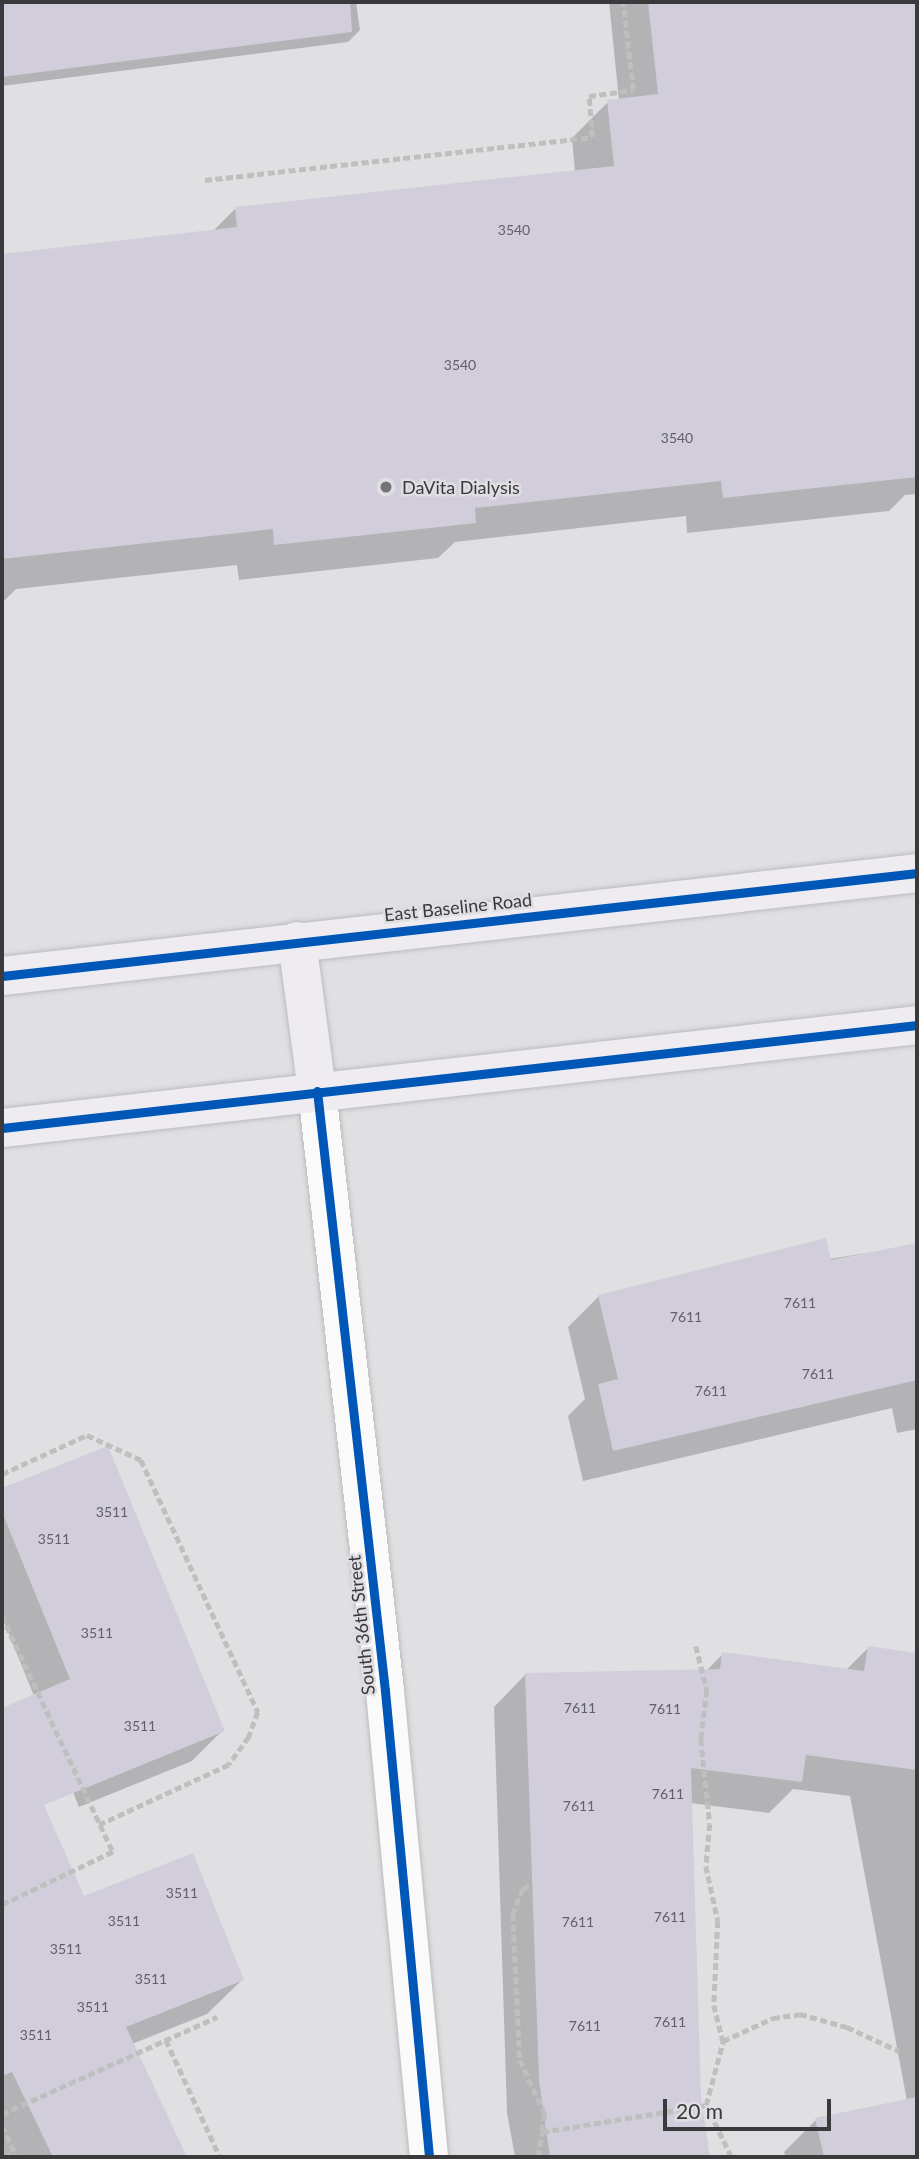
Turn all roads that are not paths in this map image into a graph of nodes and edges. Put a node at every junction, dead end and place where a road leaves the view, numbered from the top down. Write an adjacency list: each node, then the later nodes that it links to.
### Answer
1 (917, 873): 2 (main road, East Baseline Road)
2 (297, 941): 3 (main road, East Baseline Road); 5 (main road)
3 (2, 976)
4 (917, 1025): 5 (main road)
5 (317, 1091): 6 (main road); 7 (street, South 36th Street)
6 (2, 1128)
7 (429, 2157)

